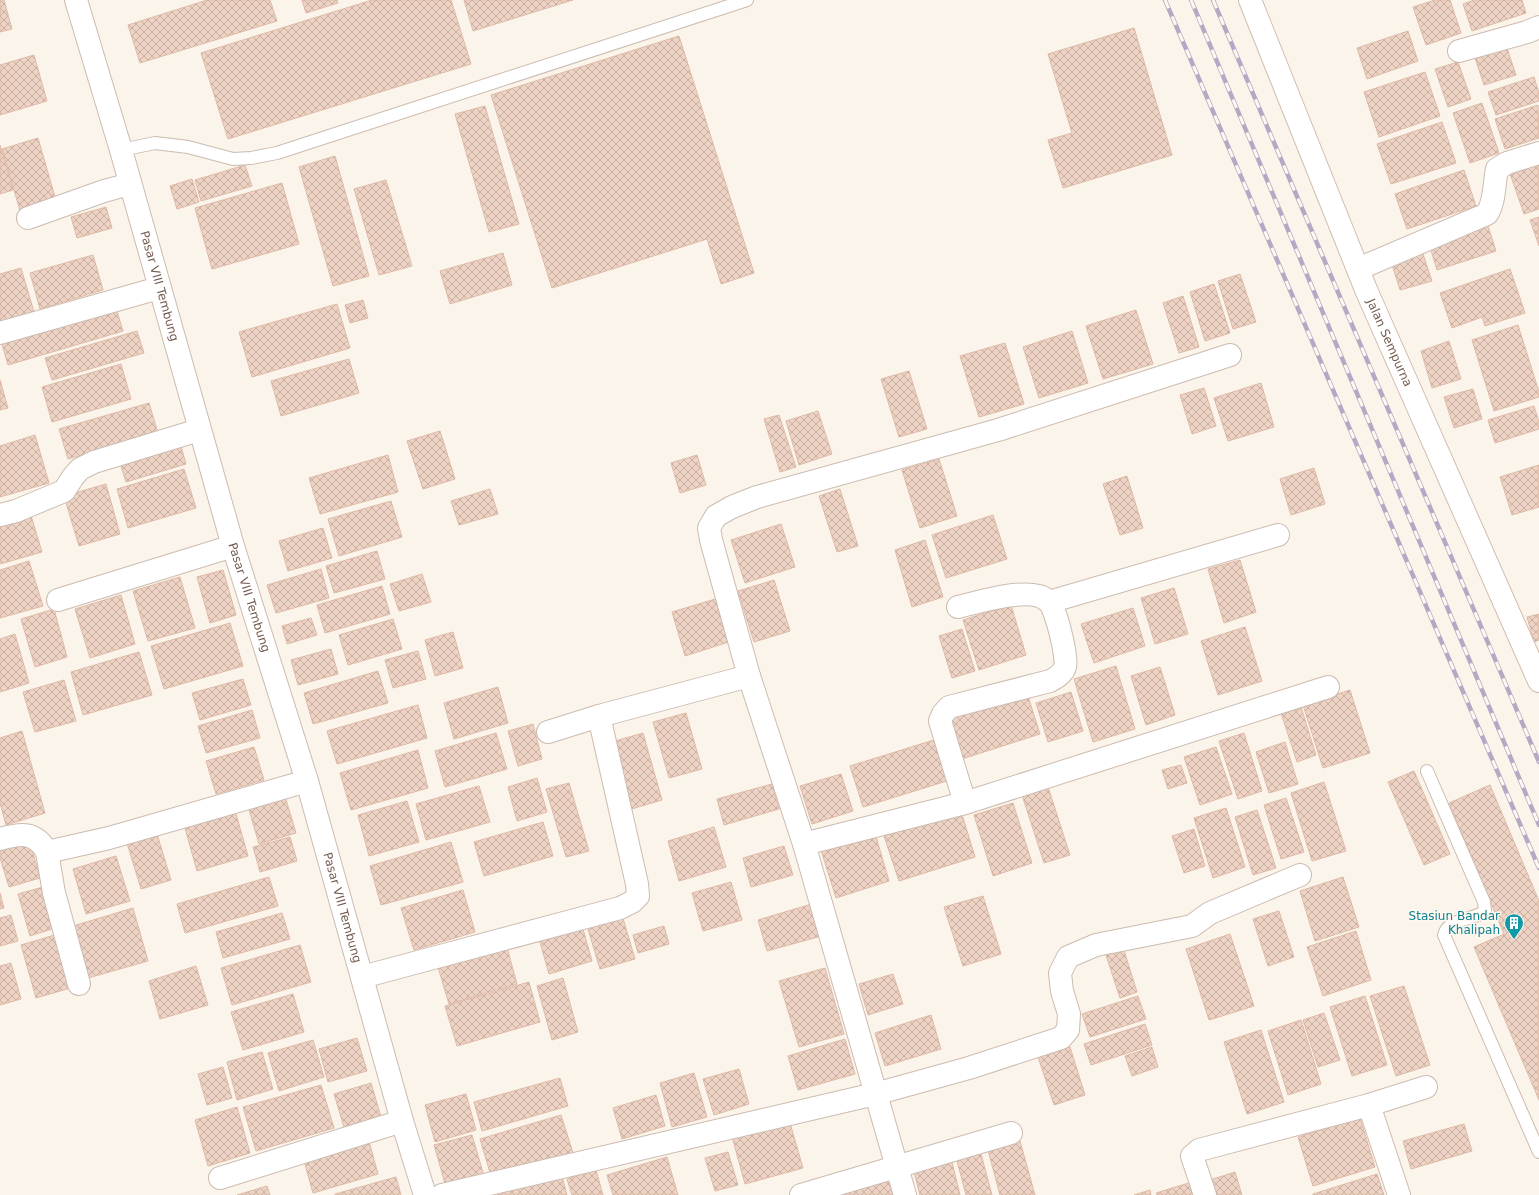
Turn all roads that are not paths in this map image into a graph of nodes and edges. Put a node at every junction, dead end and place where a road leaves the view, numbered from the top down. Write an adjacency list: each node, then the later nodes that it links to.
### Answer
1 (76, 0): 6 (street, Pasar VIII Tembung)
2 (746, 0): 6 (lane)
3 (1250, 0): 10 (street, Jalan Sempurna)
4 (1539, 27): 5 (street)
5 (1459, 51)
6 (121, 150): 8 (street, Pasar VIII Tembung)
7 (1539, 153): 10 (street)
8 (130, 184): 9 (street); 11 (street, Pasar VIII Tembung)
9 (28, 218)
10 (1358, 269): 21 (street, Jalan Sempurna)
11 (159, 288): 12 (street); 14 (street, Pasar VIII Tembung)
12 (0, 333)
13 (1230, 355): 22 (street)
14 (199, 430): 15 (street); 17 (street, Pasar VIII Tembung)
15 (0, 515)
16 (1278, 535): 19 (street)
17 (233, 546): 18 (street); 28 (street, Pasar VIII Tembung)
18 (58, 600)
19 (1049, 602): 20 (street); 29 (street)
20 (958, 607)
21 (1534, 656): 23 (street, Jalan Sempurna)
22 (749, 676): 25 (street); 31 (street)
23 (1539, 681)
24 (1328, 688): 29 (street)
25 (599, 716): 26 (street); 34 (street)
26 (548, 732)
27 (1427, 771): 41 (lane)
28 (307, 782): 32 (street); 34 (street, Pasar VIII Tembung)
29 (965, 803): 31 (street)
30 (0, 838): 32 (street)
31 (804, 844): 37 (street)
32 (47, 852): 35 (street)
33 (1300, 875): 37 (street)
34 (362, 977): 39 (street, Pasar VIII Tembung)
35 (79, 984)
36 (1426, 1086): 38 (street)
37 (876, 1094): 42 (street); 45 (street)
38 (1369, 1105): 48 (street); 49 (street)
39 (402, 1121): 43 (street); 44 (street, Pasar VIII Tembung)
40 (1012, 1133): 42 (street)
41 (1539, 1152)
42 (897, 1166): 46 (street); 47 (street)
43 (220, 1178)
44 (425, 1195)
45 (442, 1195)
46 (802, 1195)
47 (905, 1195)
48 (1205, 1195)
49 (1399, 1195)

